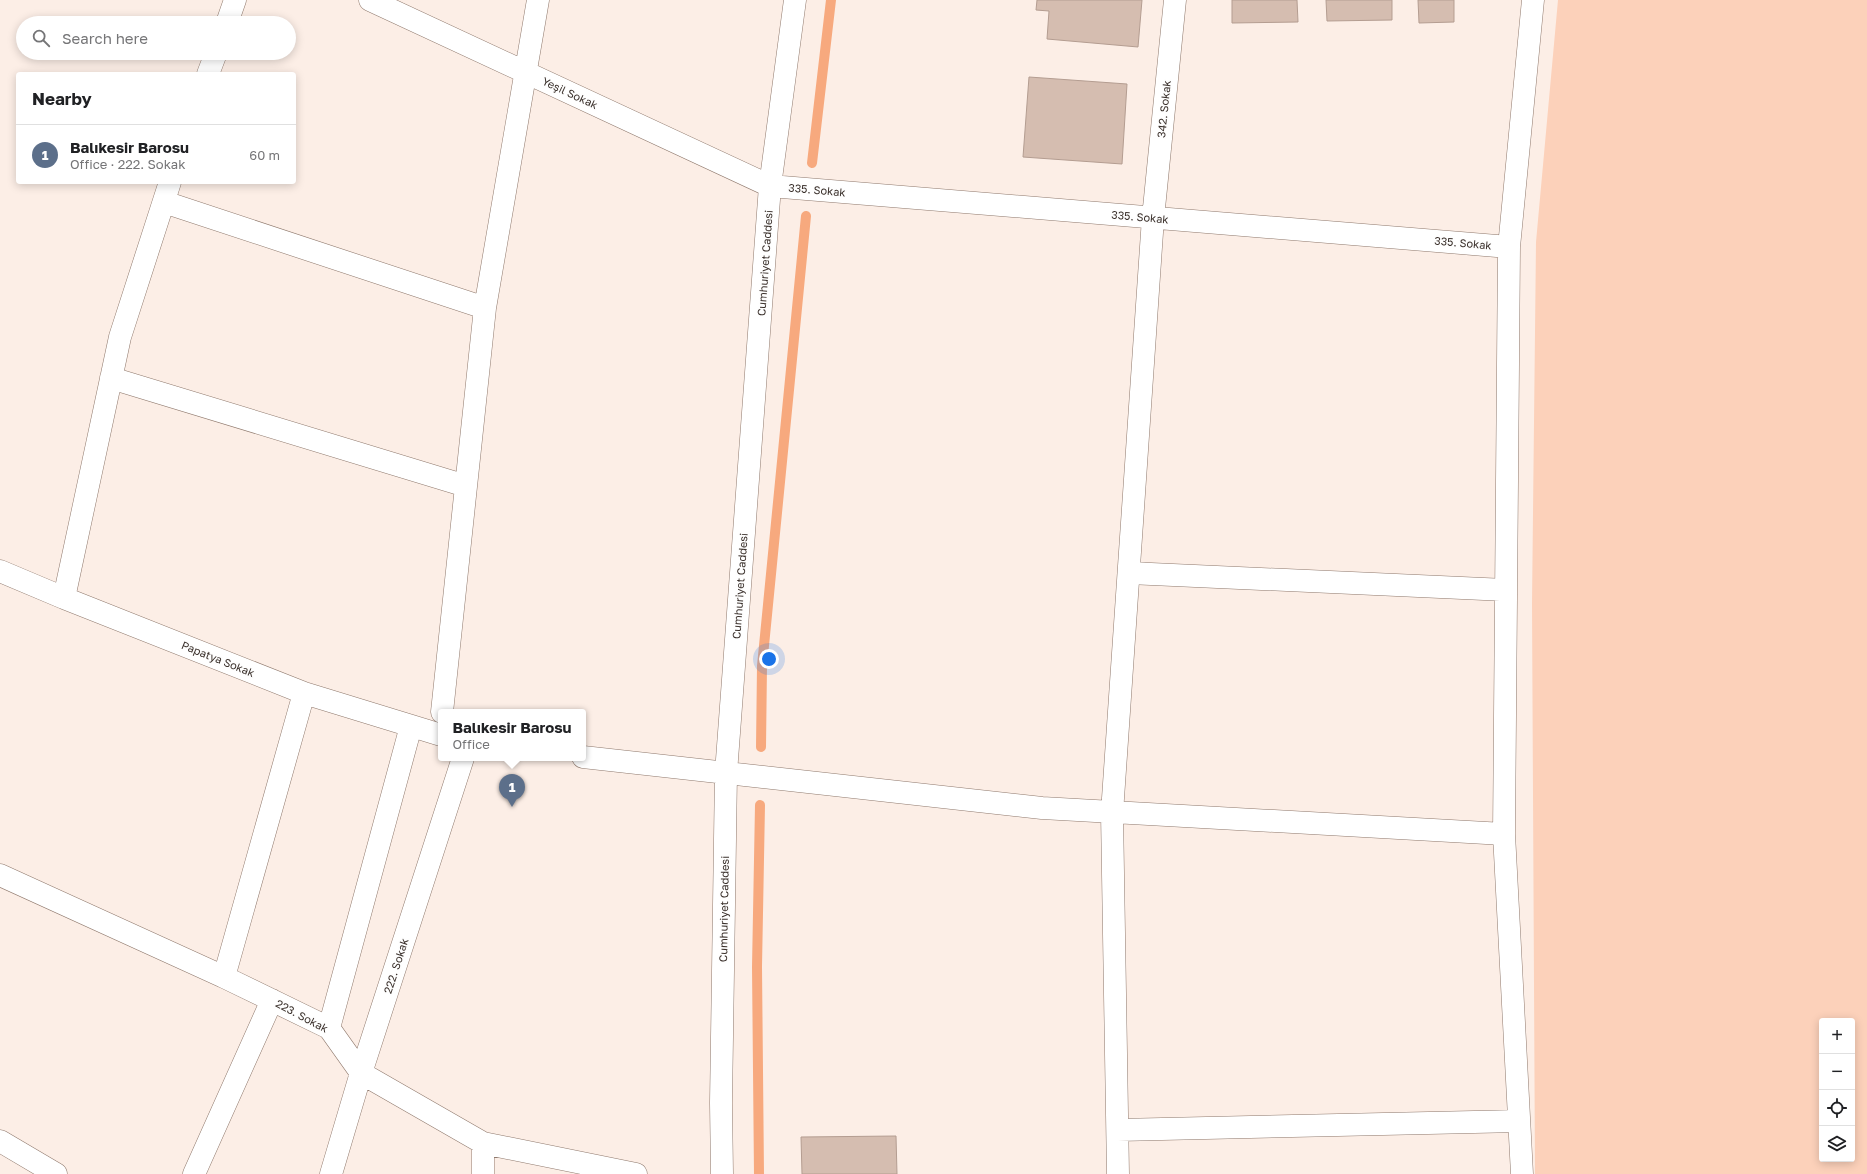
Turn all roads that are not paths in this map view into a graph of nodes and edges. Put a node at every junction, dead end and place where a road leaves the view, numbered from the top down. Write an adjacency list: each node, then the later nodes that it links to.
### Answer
1 (235, 0): 7 (street)
2 (370, 0): 10 (street, Yeşil Sokak)
3 (538, 0): 10 (street)
4 (795, 0): 11 (street, Cumhuriyet Caddesi)
5 (1175, 0): 13 (street, 342. Sokak)
6 (1533, 0): 14 (street)
7 (229, 16)
8 (213, 60): 9 (street)
9 (209, 72)
10 (527, 73): 11 (street, Yeşil Sokak); 15 (street)
11 (770, 186): 13 (street, 335. Sokak); 28 (street, Cumhuriyet Caddesi)
12 (167, 192): 15 (street); 16 (street)
13 (1153, 218): 14 (street, 335. Sokak); 19 (street, 342. Sokak)
14 (1509, 247): 20 (street)
15 (485, 308): 17 (street)
16 (111, 378): 17 (street); 21 (street)
17 (466, 486): 23 (street)
18 (0, 571): 21 (street, Papatya Sokak)
19 (1129, 573): 20 (street); 29 (street, 342. Sokak)
20 (1506, 590): 30 (street)
21 (64, 598): 22 (street, Papatya Sokak)
22 (304, 693): 24 (street, Papatya Sokak); 32 (street)
23 (442, 709)
24 (411, 726): 25 (street, Papatya Sokak); 34 (street)
25 (438, 730)
26 (586, 757): 28 (street)
27 (462, 761): 35 (street, 222. Sokak)
28 (726, 772): 29 (street); 45 (street, Cumhuriyet Caddesi)
29 (1112, 813): 30 (street); 37 (street, 342. Sokak)
30 (1504, 834): 36 (street)
31 (0, 875): 32 (street, 223. Sokak)
32 (224, 977): 33 (street, 223. Sokak)
33 (272, 1000): 34 (street, 223. Sokak); 41 (street)
34 (329, 1028): 35 (street, 223. Sokak)
35 (361, 1073): 39 (street, 223. Sokak); 42 (street, 222. Sokak)
36 (1519, 1121): 37 (street); 47 (street)
37 (1118, 1130): 46 (street, 342. Sokak)
38 (0, 1141): 40 (street)
39 (483, 1143): 43 (street); 44 (street, 223. Sokak)
40 (56, 1174)
41 (194, 1174)
42 (331, 1174)
43 (483, 1174)
44 (636, 1174)
45 (722, 1174)
46 (1118, 1174)
47 (1522, 1174)

